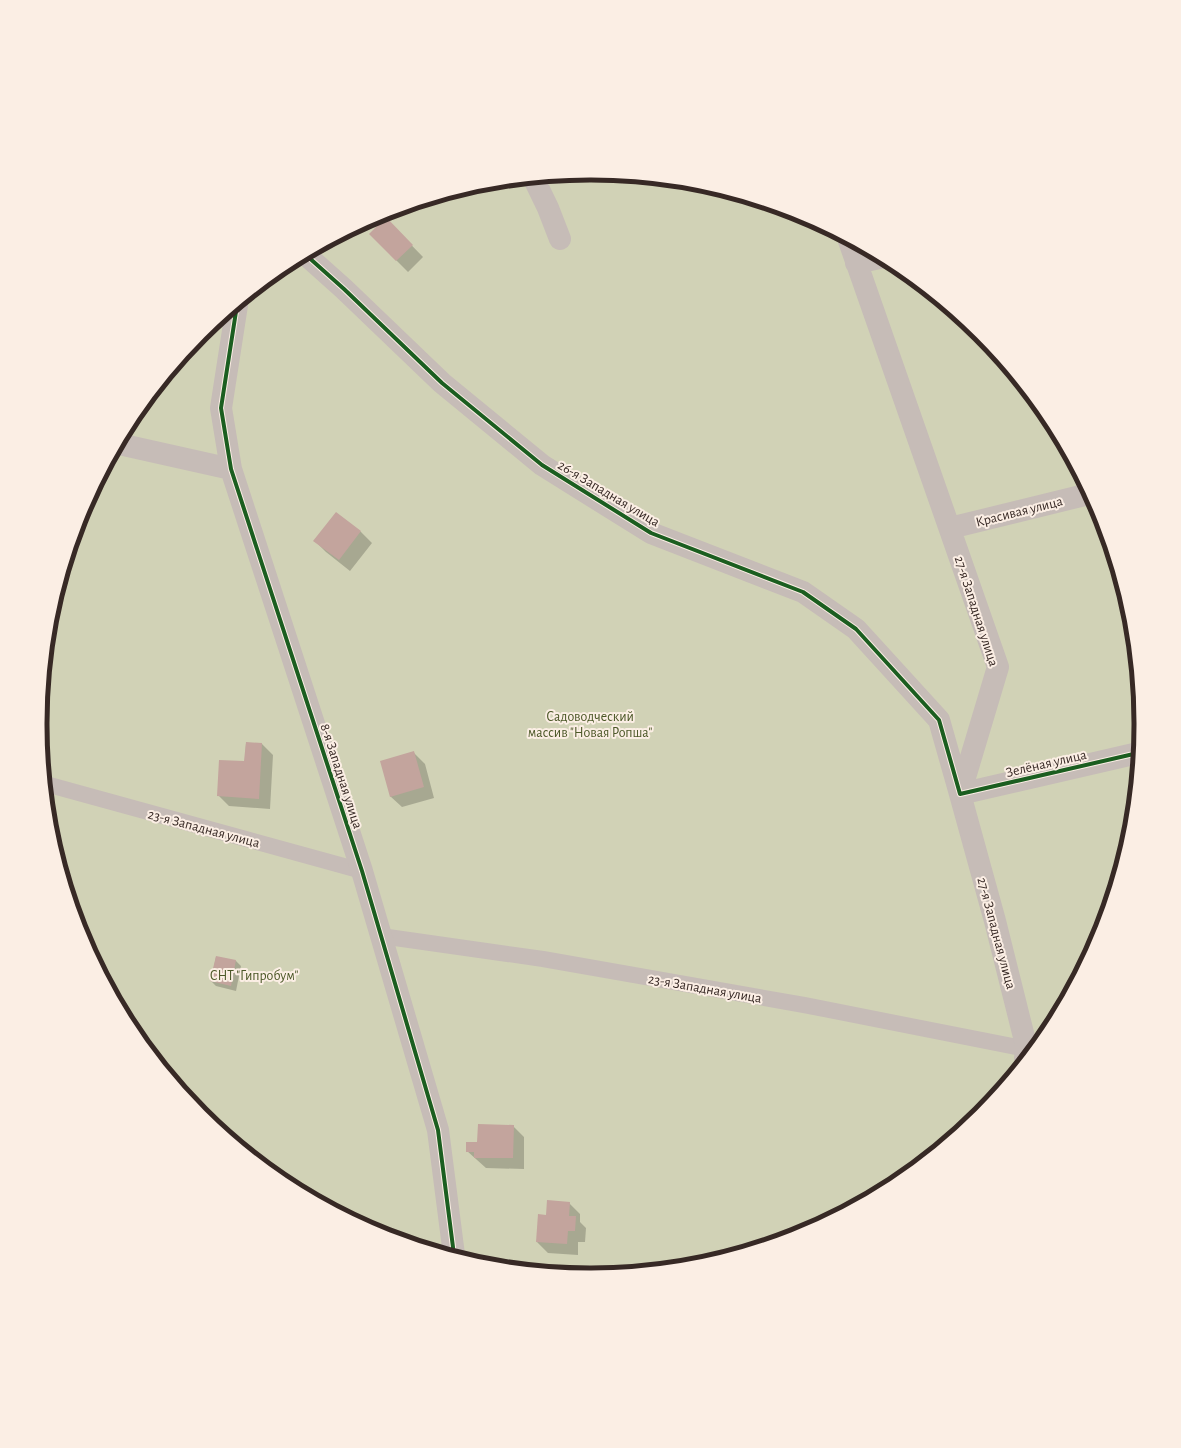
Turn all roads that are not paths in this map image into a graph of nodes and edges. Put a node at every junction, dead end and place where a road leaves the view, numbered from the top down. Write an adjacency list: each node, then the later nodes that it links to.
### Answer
1 (536, 184): 2 (street)
2 (560, 238)
3 (851, 247): 6 (street, 27-я Западная улица)
4 (310, 259): 14 (street, 26-я Западная улица)
5 (872, 260): 6 (street)
6 (856, 263): 11 (street, 27-я Западная улица)
7 (237, 311): 9 (street, 8-я Западная улица)
8 (124, 445): 9 (street)
9 (231, 469): 15 (street, 8-я Западная улица)
10 (1083, 495): 11 (street, Красивая улица)
11 (950, 528): 14 (street, 27-я Западная улица)
12 (1133, 754): 14 (street, Зелёная улица)
13 (51, 785): 15 (lane, 23-я Западная улица)
14 (960, 794): 17 (street, 27-я Западная улица)
15 (362, 871): 16 (street, 8-я Западная улица)
16 (381, 936): 17 (lane, 23-я Западная улица); 18 (street, 8-я Западная улица)
17 (1028, 1046)
18 (453, 1250)

